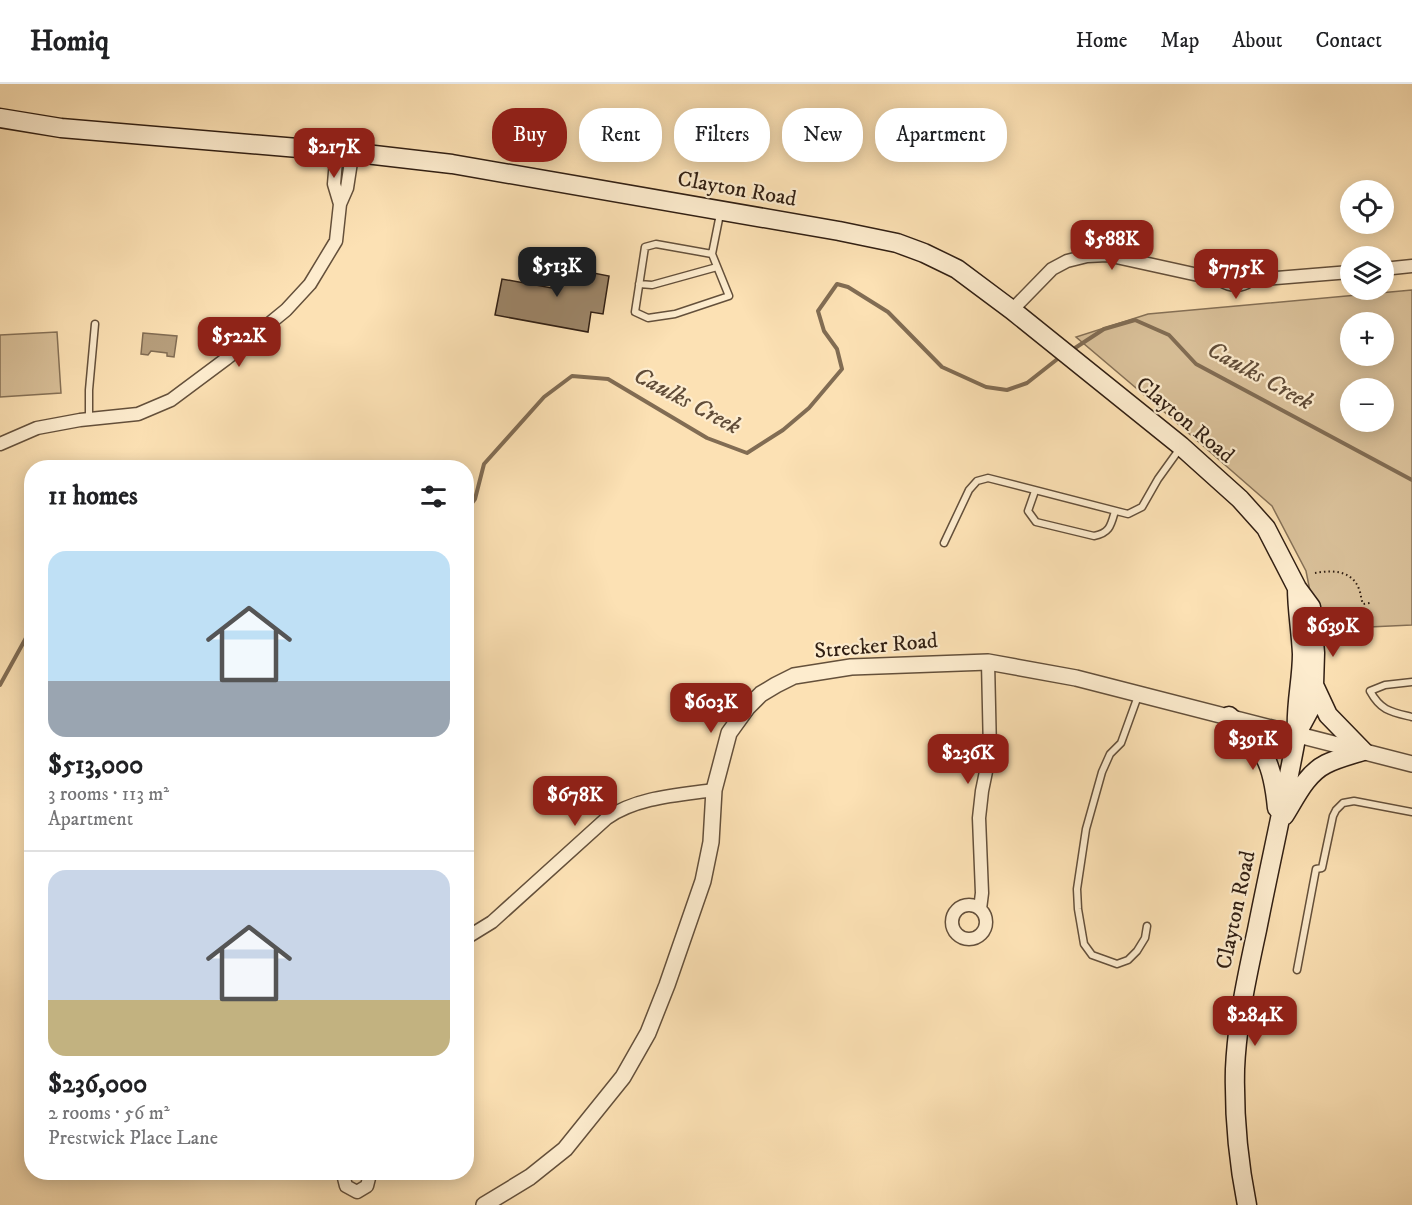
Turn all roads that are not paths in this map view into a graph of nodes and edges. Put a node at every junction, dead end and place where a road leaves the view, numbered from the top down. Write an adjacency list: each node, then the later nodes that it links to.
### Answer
1 (0, 118): 2 (main road, Clayton Road)
2 (345, 152): 3 (main road, Clayton Road); 12 (street)
3 (721, 210): 4 (lane); 10 (main road, Clayton Road)
4 (712, 254): 6 (lane); 9 (lane)
5 (1412, 266): 7 (street)
6 (717, 267): 9 (lane); 9 (lane)
7 (1394, 268)
8 (1340, 273): 10 (street)
9 (639, 284)
10 (1012, 310): 14 (main road, Clayton Road)
11 (95, 324): 12 (lane)
12 (89, 419): 13 (street)
13 (0, 444)
14 (1181, 447): 16 (lane); 18 (main road, Clayton Road)
15 (1035, 491): 16 (lane); 16 (lane); 17 (lane)
16 (1115, 511)
17 (944, 543)
18 (1297, 588): 21 (main road, Clayton Road); 25 (main road, Clayton Road)
19 (988, 662): 22 (street, Strecker Road); 28 (street, Strecker Road); 31 (street)
20 (1412, 682): 24 (lane)
21 (1314, 685): 25 (main road, Clayton Road); 26 (main road)
22 (1138, 695): 23 (street, Strecker Road); 32 (lane)
23 (1229, 716): 25 (street, Strecker Road); 30 (main road)
24 (1412, 717)
25 (1296, 733): 26 (street, Strecker Road); 30 (main road, Clayton Road)
26 (1363, 751): 27 (street, Strecker Road); 30 (main road)
27 (1412, 764)
28 (714, 790): 33 (street); 39 (street, Strecker Road)
29 (1412, 812): 34 (lane)
30 (1278, 825): 40 (main road, Clayton Road)
31 (981, 909)
32 (1147, 926)
33 (474, 933)
34 (1297, 970)
35 (344, 1180): 37 (street)
36 (369, 1180): 37 (street)
37 (361, 1191): 38 (street)
38 (364, 1205)
39 (484, 1205)
40 (1247, 1205)

